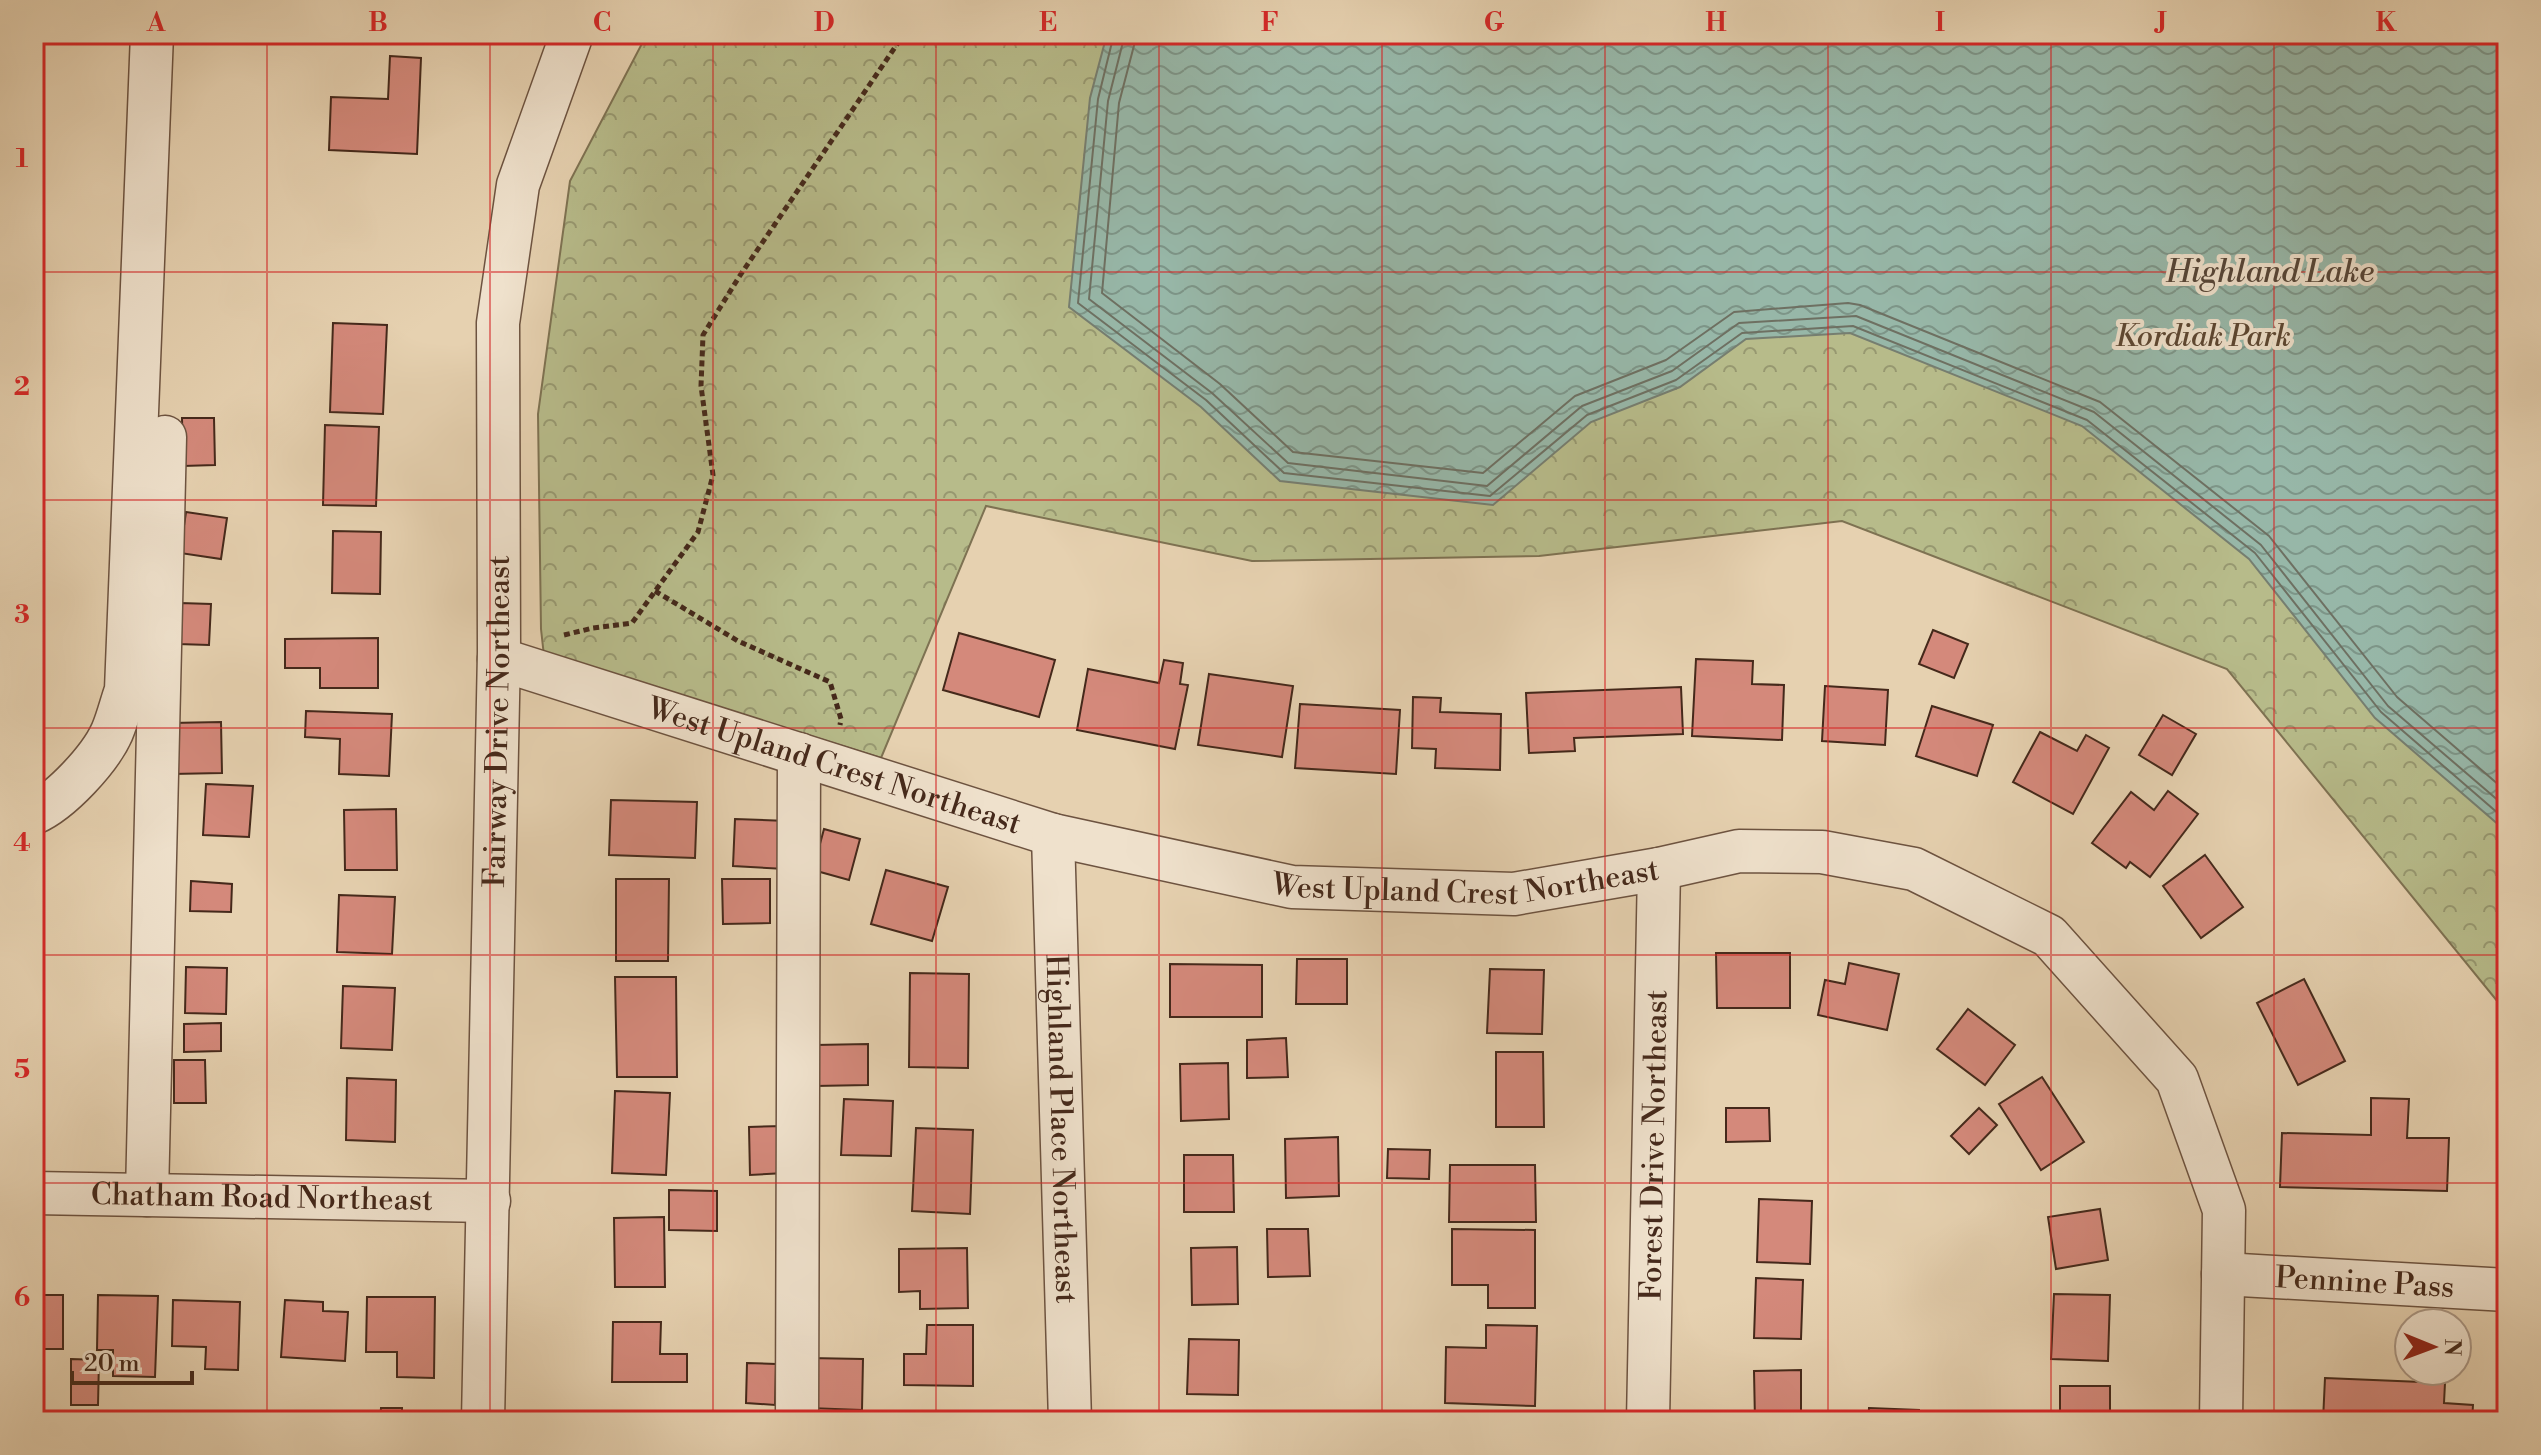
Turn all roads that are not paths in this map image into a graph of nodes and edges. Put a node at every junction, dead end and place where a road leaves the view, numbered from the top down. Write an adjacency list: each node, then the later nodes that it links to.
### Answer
1 (152, 34): 6 (street)
2 (572, 34): 4 (street, Fairway Drive Northeast)
3 (165, 437): 10 (street)
4 (499, 656): 5 (street, West Upland Crest Northeast); 11 (street, Fairway Drive Northeast)
5 (817, 760): 7 (street, West Upland Crest Northeast); 15 (street)
6 (34, 813)
7 (1053, 835): 8 (street, West Upland Crest Northeast); 16 (street, Highland Place Northeast)
8 (1659, 869): 12 (street, West Upland Crest Northeast); 17 (street, Forest Drive Northeast)
9 (34, 1193): 10 (street, Chatham Road Northeast)
10 (147, 1195): 11 (street, Chatham Road Northeast)
11 (489, 1201): 14 (street, Fairway Drive Northeast)
12 (2223, 1274): 13 (street, Pennine Pass); 18 (street, West Upland Crest Northeast)
13 (2507, 1290)
14 (483, 1421)
15 (797, 1421)
16 (1070, 1421)
17 (1648, 1421)
18 (2221, 1421)

